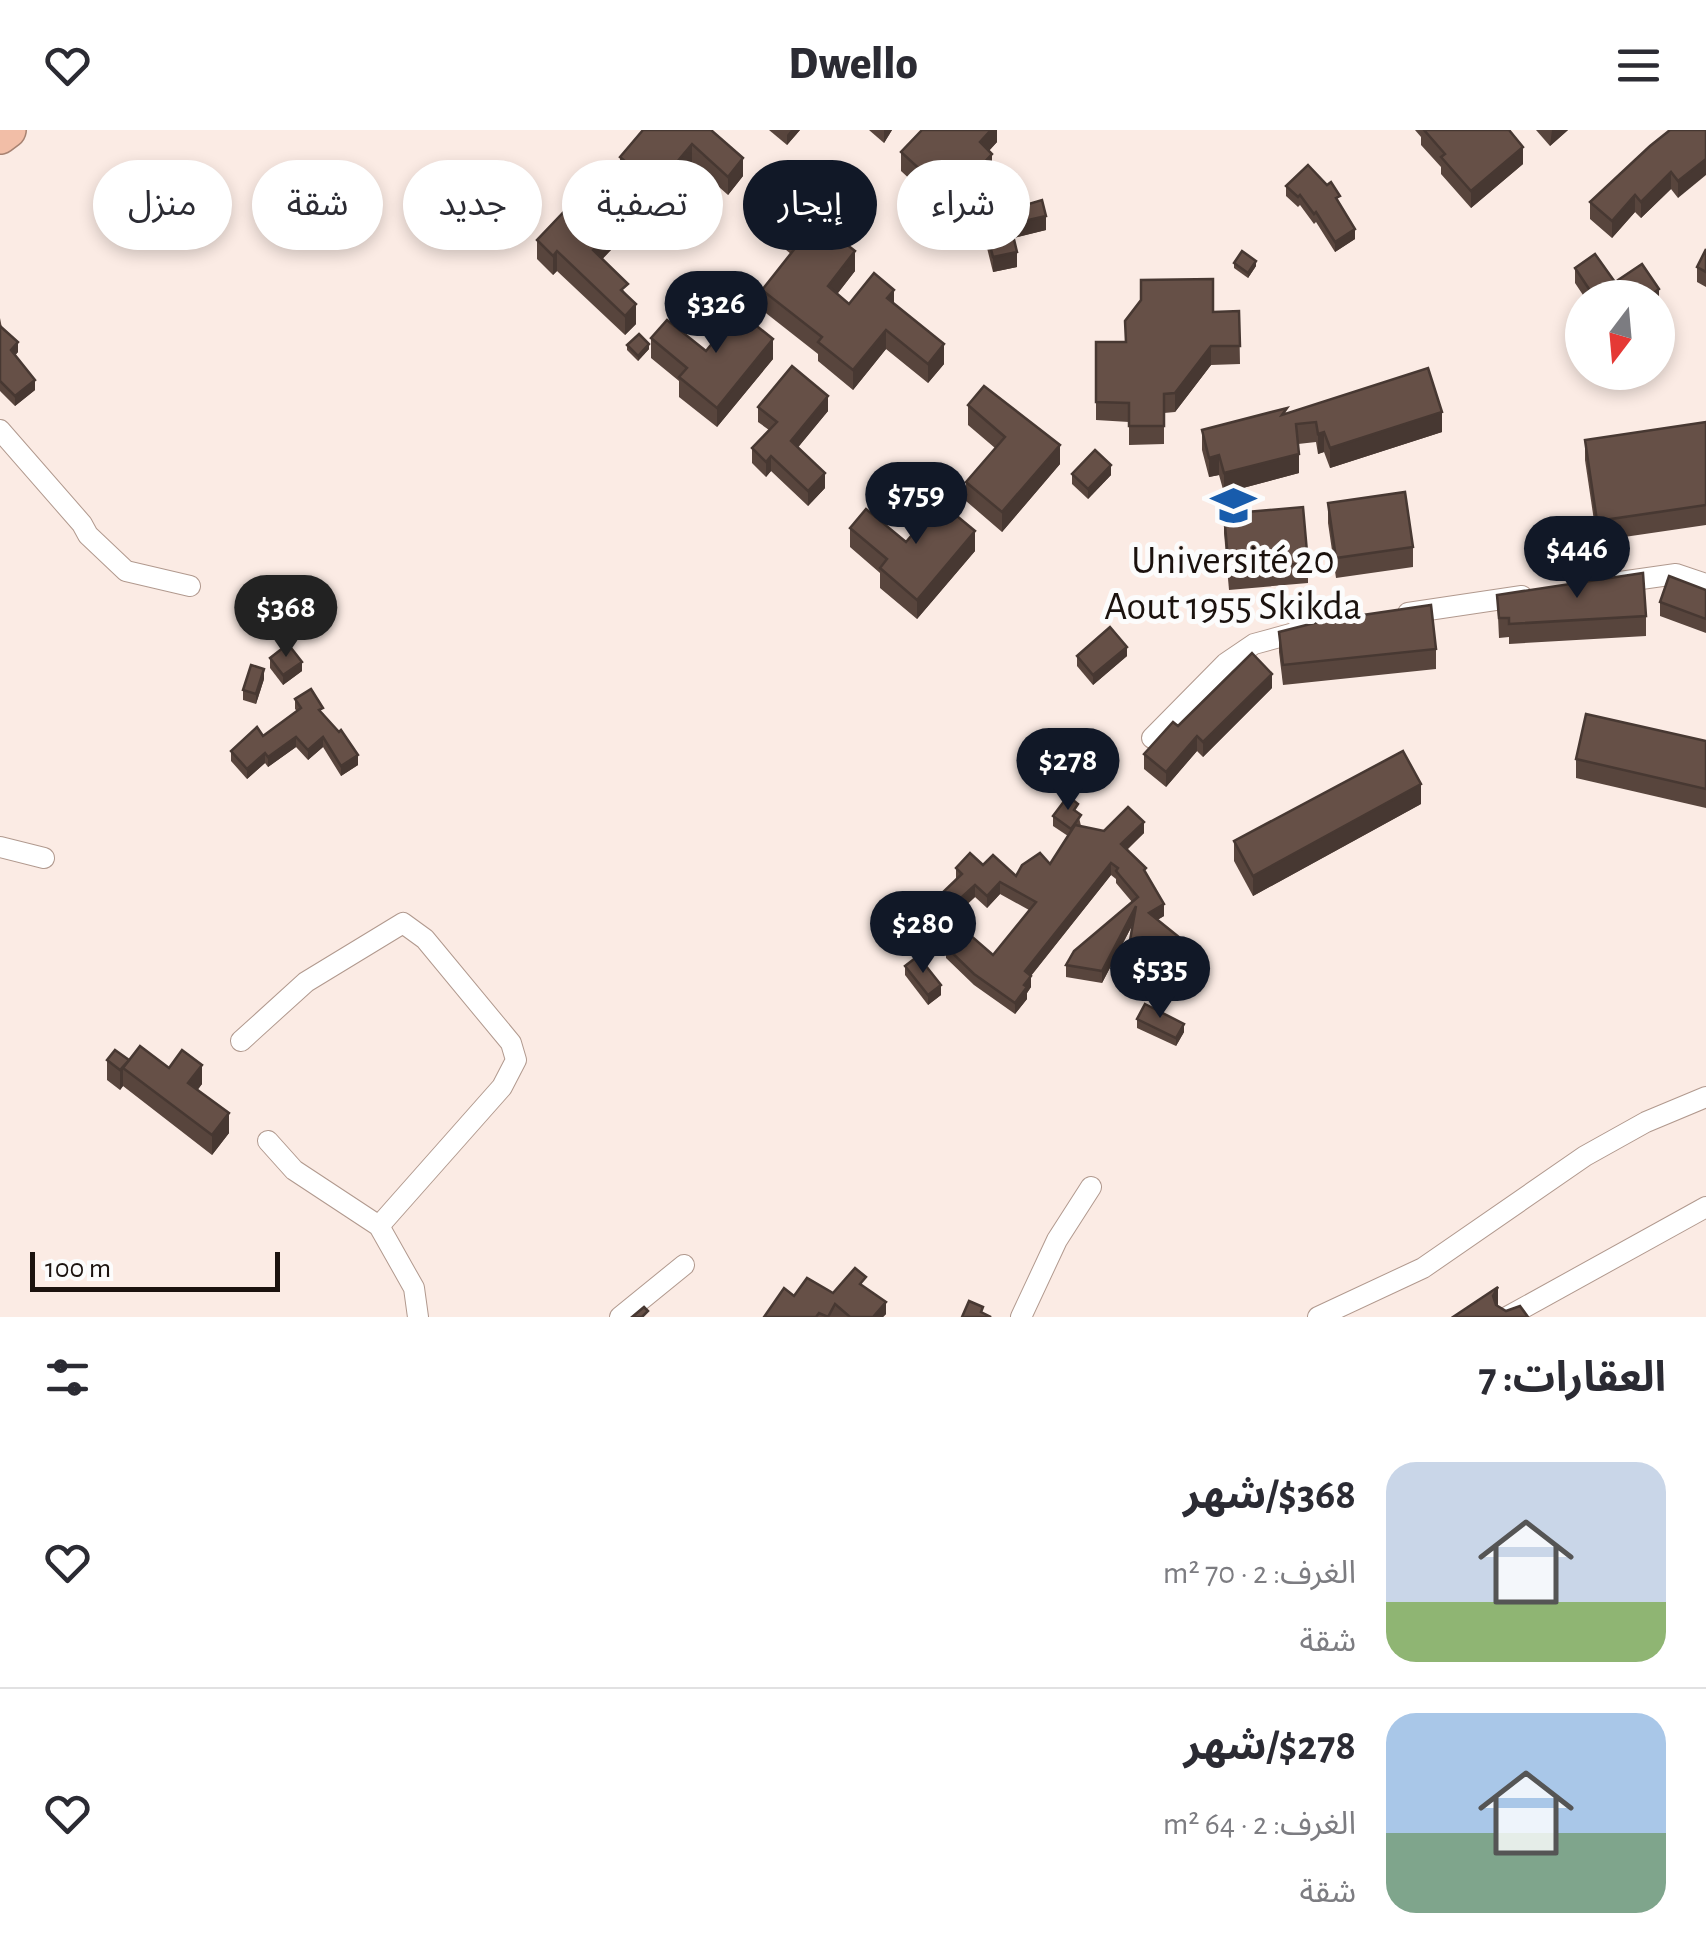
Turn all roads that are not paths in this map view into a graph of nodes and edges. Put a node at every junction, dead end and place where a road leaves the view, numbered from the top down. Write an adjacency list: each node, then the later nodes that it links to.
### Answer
1 (8, 130): 2 (highway)
2 (0, 136)
3 (0, 430): 6 (street)
4 (1602, 584): 5 (street)
5 (1706, 584)
6 (190, 586)
7 (1546, 593): 8 (street)
8 (1395, 615)
9 (1318, 627): 10 (street)
10 (1152, 738)
11 (0, 847): 12 (street)
12 (44, 858)
13 (241, 1041): 18 (street)
14 (1706, 1097): 23 (street)
15 (268, 1141): 18 (street)
16 (1091, 1187): 22 (street)
17 (1706, 1207): 24 (street)
18 (379, 1226): 20 (street)
19 (684, 1266): 21 (street)
20 (418, 1317)
21 (620, 1317)
22 (1021, 1317)
23 (1318, 1317)
24 (1507, 1317)

